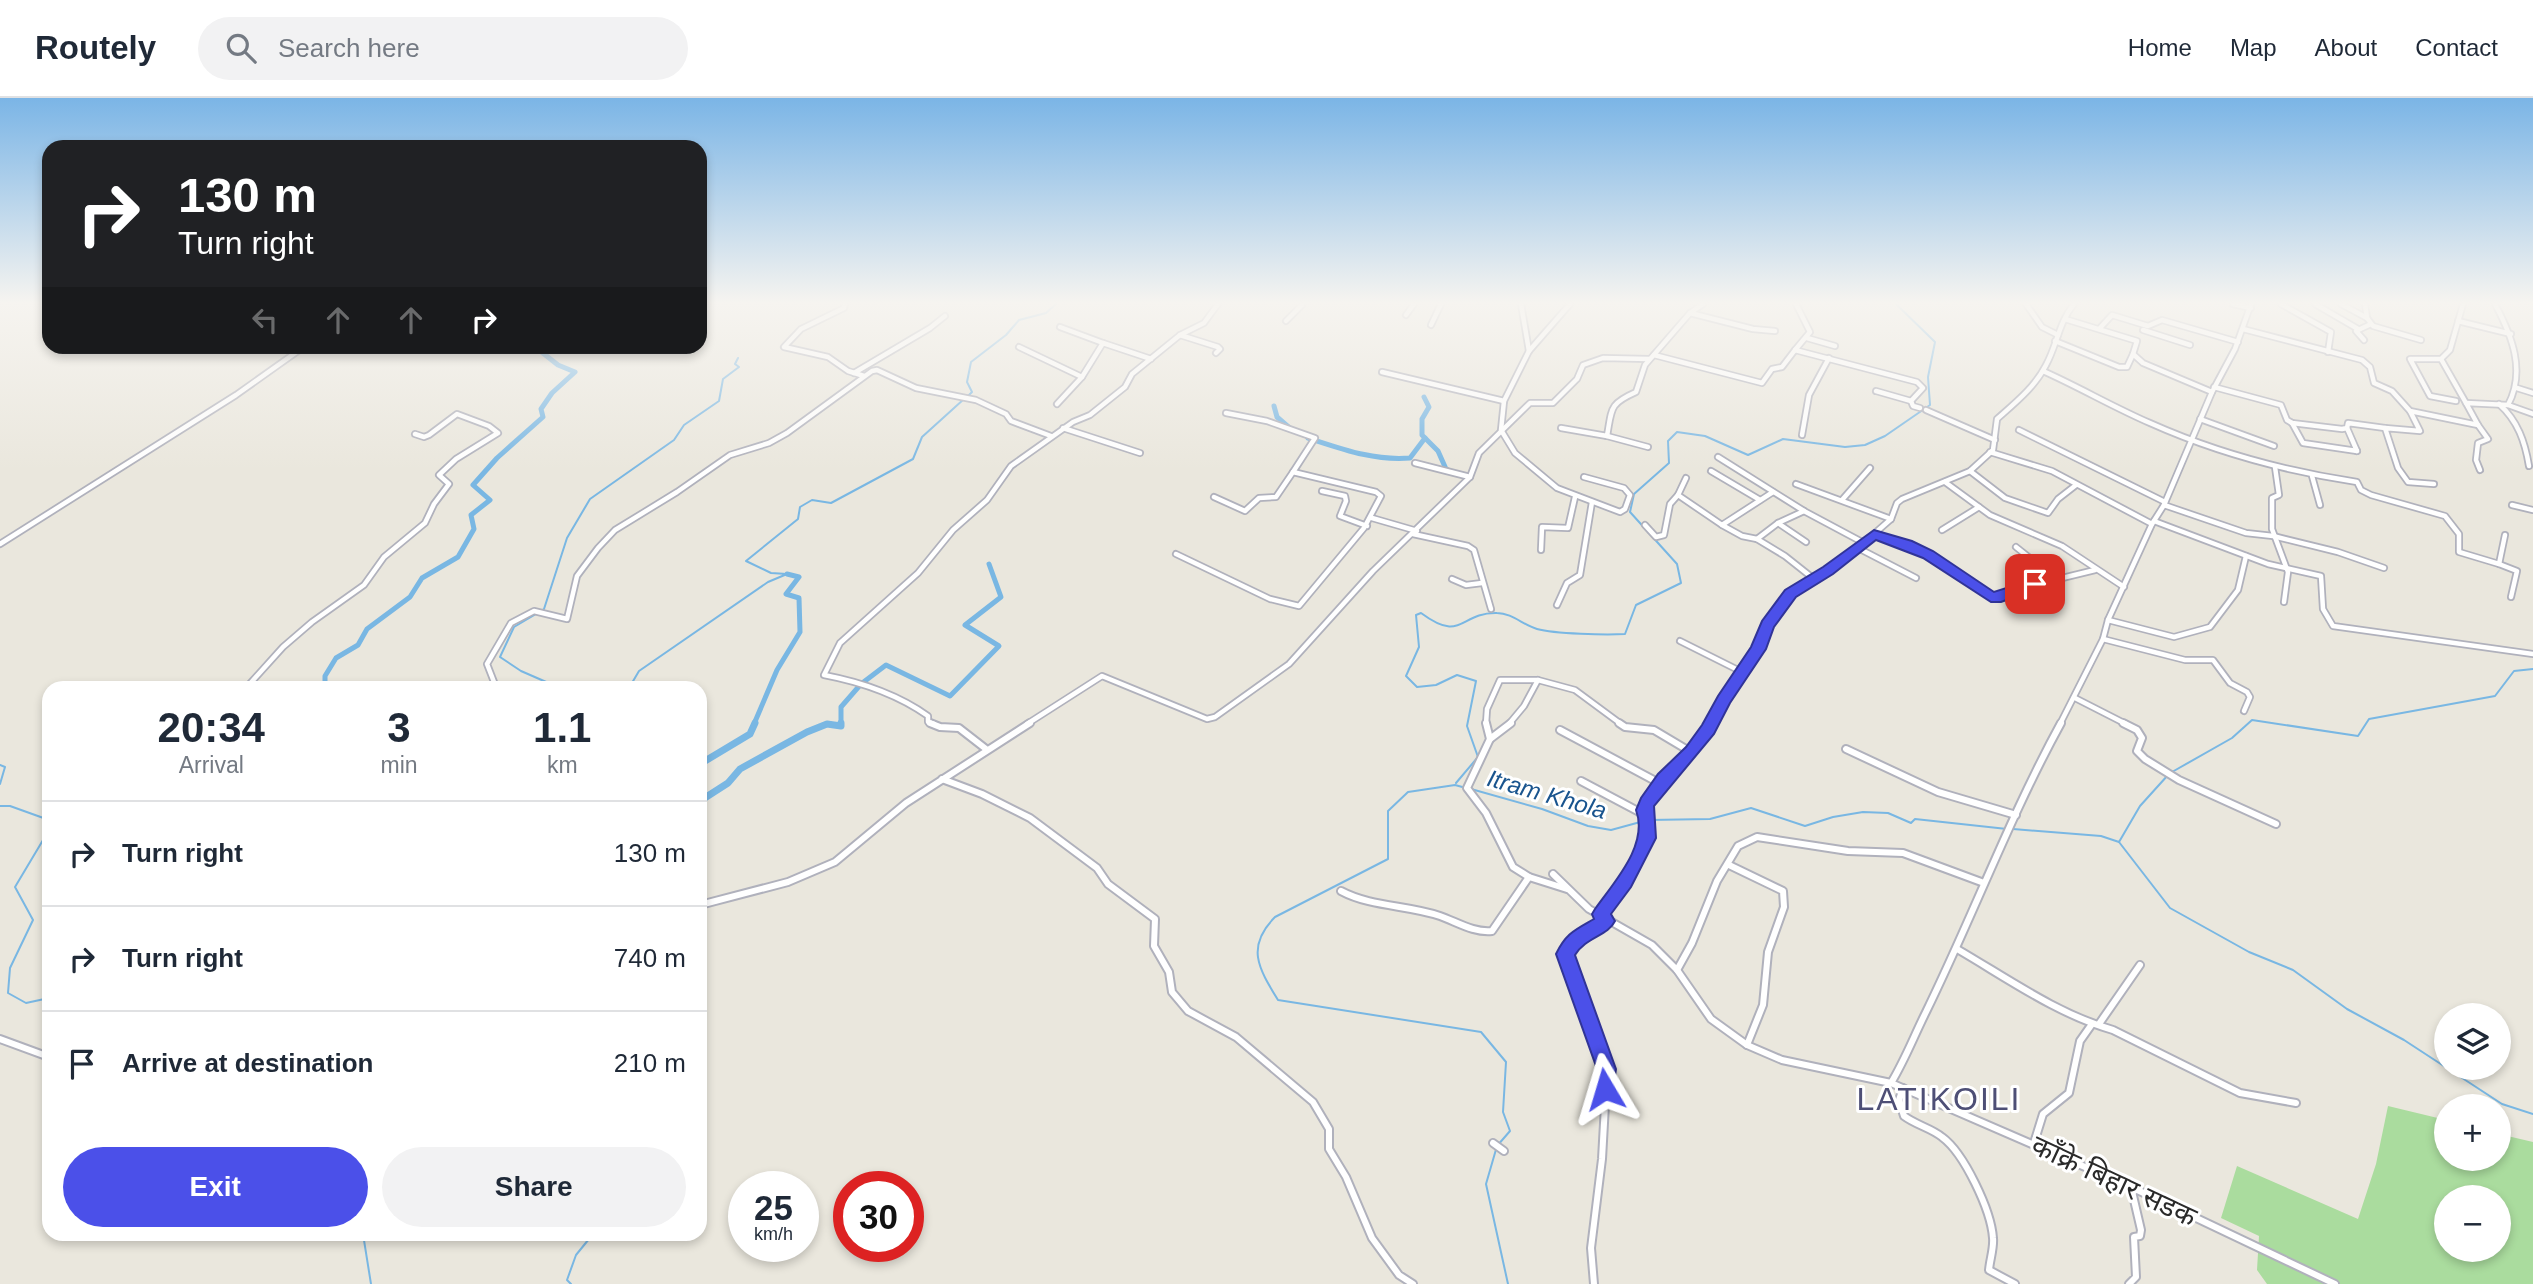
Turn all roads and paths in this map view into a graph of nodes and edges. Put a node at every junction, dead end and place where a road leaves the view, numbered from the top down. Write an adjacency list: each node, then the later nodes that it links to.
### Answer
1 (287, 359): 108 (street)
2 (832, 359): 25 (street)
3 (877, 359): 25 (street)
4 (1044, 359): 27 (street)
5 (1094, 359): 27 (street)
6 (1152, 359): 45 (street)
7 (1526, 359): 32 (street)
8 (1596, 359): 49 (street)
9 (1649, 359): 54 (street)
10 (1671, 359): 11 (street)
11 (1788, 359)
12 (1829, 359): 52 (street)
13 (1830, 359): 33 (street)
14 (2048, 359): 24 (street)
15 (2103, 359): 16 (street)
16 (2131, 359)
17 (2139, 359): 29 (street)
18 (2229, 359): 29 (street)
19 (2354, 359): 39 (street)
20 (2410, 359): 34 (street)
21 (2441, 359): 35 (street)
22 (2514, 359): 28 (street)
23 (1382, 372): 32 (street)
24 (2043, 372): 55 (street); 56 (street)
25 (854, 373): 26 (street)
26 (864, 376): 53 (street); 135 (street)
27 (1082, 377): 36 (street)
28 (2517, 388): 31 (street); 38 (street)
29 (2213, 389): 42 (street); 43 (street)
30 (1877, 391): 33 (street)
31 (2533, 393)
32 (1504, 401): 49 (street)
33 (1912, 401): 56 (street)
34 (2456, 401)
35 (2466, 402): 37 (street); 44 (street)
36 (1057, 404)
37 (2499, 404): 38 (street); 64 (street)
38 (2508, 405): 41 (street)
39 (2410, 411): 44 (street); 48 (street)
40 (1226, 412): 70 (street)
41 (2533, 414)
42 (2200, 419): 55 (street); 57 (street)
43 (2292, 423): 47 (street); 60 (street)
44 (2478, 425): 67 (street)
45 (1063, 428): 53 (street); 61 (street)
46 (1560, 428): 54 (street)
47 (2347, 428): 48 (street); 60 (street)
48 (2385, 428): 77 (street)
49 (1501, 430): 72 (street); 83 (street)
50 (2019, 430): 87 (street)
51 (415, 434): 134 (street)
52 (1802, 435)
53 (1051, 436): 140 (street)
54 (1607, 436): 58 (street)
55 (2191, 439): 65 (street); 87 (street)
56 (1995, 440): 59 (street)
57 (2274, 446)
58 (1648, 447)
59 (1990, 452): 69 (street); 78 (street)
60 (2358, 452)
61 (1140, 453)
62 (1718, 457): 80 (street)
63 (1415, 463): 72 (street)
64 (2529, 466)
65 (2275, 467): 71 (street); 104 (street)
66 (1870, 468): 85 (street)
67 (2480, 470)
68 (1711, 471): 84 (street)
69 (1970, 471): 75 (street); 78 (street)
70 (1293, 472): 82 (street); 93 (street)
71 (2312, 476): 88 (street); 114 (street)
72 (1470, 477): 101 (street)
73 (1584, 477): 86 (street)
74 (1686, 478): 81 (street)
75 (1945, 482): 90 (street); 94 (street)
76 (1796, 484): 85 (street)
77 (2434, 484)
78 (2076, 485): 95 (street)
79 (1322, 491): 99 (street)
80 (1773, 492): 84 (street); 92 (street)
81 (1678, 495): 97 (street); 98 (street)
82 (1214, 497)
83 (1575, 497): 86 (street); 111 (street)
84 (1760, 500): 98 (street)
85 (1842, 500): 94 (street)
86 (1592, 502): 126 (street)
87 (2165, 503): 95 (street); 104 (street)
88 (2320, 505)
89 (2512, 505): 91 (street)
90 (1979, 507): 100 (street); 117 (street)
91 (2533, 510)
92 (1804, 511): 96 (street); 107 (street)
93 (1372, 518): 99 (street); 101 (street)
94 (1891, 519): 102 (street)
95 (2153, 522): 113 (street); 123 (street)
96 (1778, 523): 105 (street); 106 (street)
97 (1645, 525)
98 (1722, 525): 105 (street)
99 (1367, 526): 112 (street)
100 (1942, 530)
101 (1415, 532): 122 (street); 140 (street)
102 (1874, 535): 107 (street); 121 (street)
103 (2505, 535): 114 (street)
104 (2273, 536): 115 (street); 116 (street)
105 (1757, 539): 120 (street)
106 (1806, 542)
107 (1864, 543): 110 (street)
108 (0, 544)
109 (2016, 547): 121 (street)
110 (1858, 548): 118 (street); 120 (street)
111 (1541, 550)
112 (1176, 554)
113 (2246, 556): 115 (street); 128 (street)
114 (2500, 564): 124 (street)
115 (2288, 568): 125 (street); 131 (street)
116 (2384, 568)
117 (2095, 570): 121 (street); 123 (street)
118 (1916, 578)
119 (1452, 579): 122 (street)
120 (1814, 579): 132 (street)
121 (2058, 581)
122 (1482, 583): 127 (street)
123 (2124, 587): 128 (street)
124 (2511, 597)
125 (2284, 602)
126 (1557, 605)
127 (1491, 609)
128 (2108, 620): 129 (street)
129 (2103, 639): 136 (street); 137 (street)
130 (1680, 641): 132 (street)
131 (2533, 654)
132 (1742, 672): 142 (street)
133 (1538, 680): 139 (street); 139 (street); 142 (street)
134 (252, 681)
135 (494, 681)
136 (2075, 698): 146 (street); 148 (street)
137 (2244, 711)
138 (1560, 730): 145 (street)
139 (1490, 739): 151 (street)
140 (986, 748): 143 (street)
141 (1846, 749): 146 (street)
142 (1691, 752): 145 (street)
143 (942, 779): 155 (street); 172 (street)
144 (1581, 781): 147 (street)
145 (1661, 784): 147 (street)
146 (2016, 815): 152 (street)
147 (1648, 819): 156 (street)
148 (2276, 824)
149 (1729, 865): 152 (street); 160 (street); 163 (street)
150 (1553, 874): 153 (street)
151 (1529, 877): 153 (street); 154 (street)
152 (1984, 883): 158 (street)
153 (1570, 889): 156 (street)
154 (1340, 891)
155 (707, 903)
156 (1601, 914): 157 (street)
157 (1606, 921): 160 (street, काँक्रे बिहार सडक); 173 (street)
158 (1957, 949): 161 (street); 165 (street)
159 (2140, 965): 161 (street)
160 (1677, 970): 163 (street, काँक्रे बिहार सडक)
161 (2096, 1024): 167 (street); 169 (street)
162 (0, 1039): 164 (street)
163 (1747, 1045): 165 (street, काँक्रे बिहार सडक)
164 (42, 1054)
165 (1891, 1083): 166 (street, काँक्रे बिहार सडक)
166 (1903, 1088): 169 (street, काँक्रे बिहार सडक); 174 (street)
167 (2296, 1103)
168 (1493, 1143): 170 (street)
169 (2034, 1143): 171 (street, काँक्रे बिहार सडक)
170 (1504, 1150)
171 (2131, 1187): 175 (street); 176 (street, काँक्रे बिहार सडक)
172 (1413, 1284)
173 (1594, 1284)
174 (2015, 1284)
175 (2129, 1284)
176 (2335, 1284)

